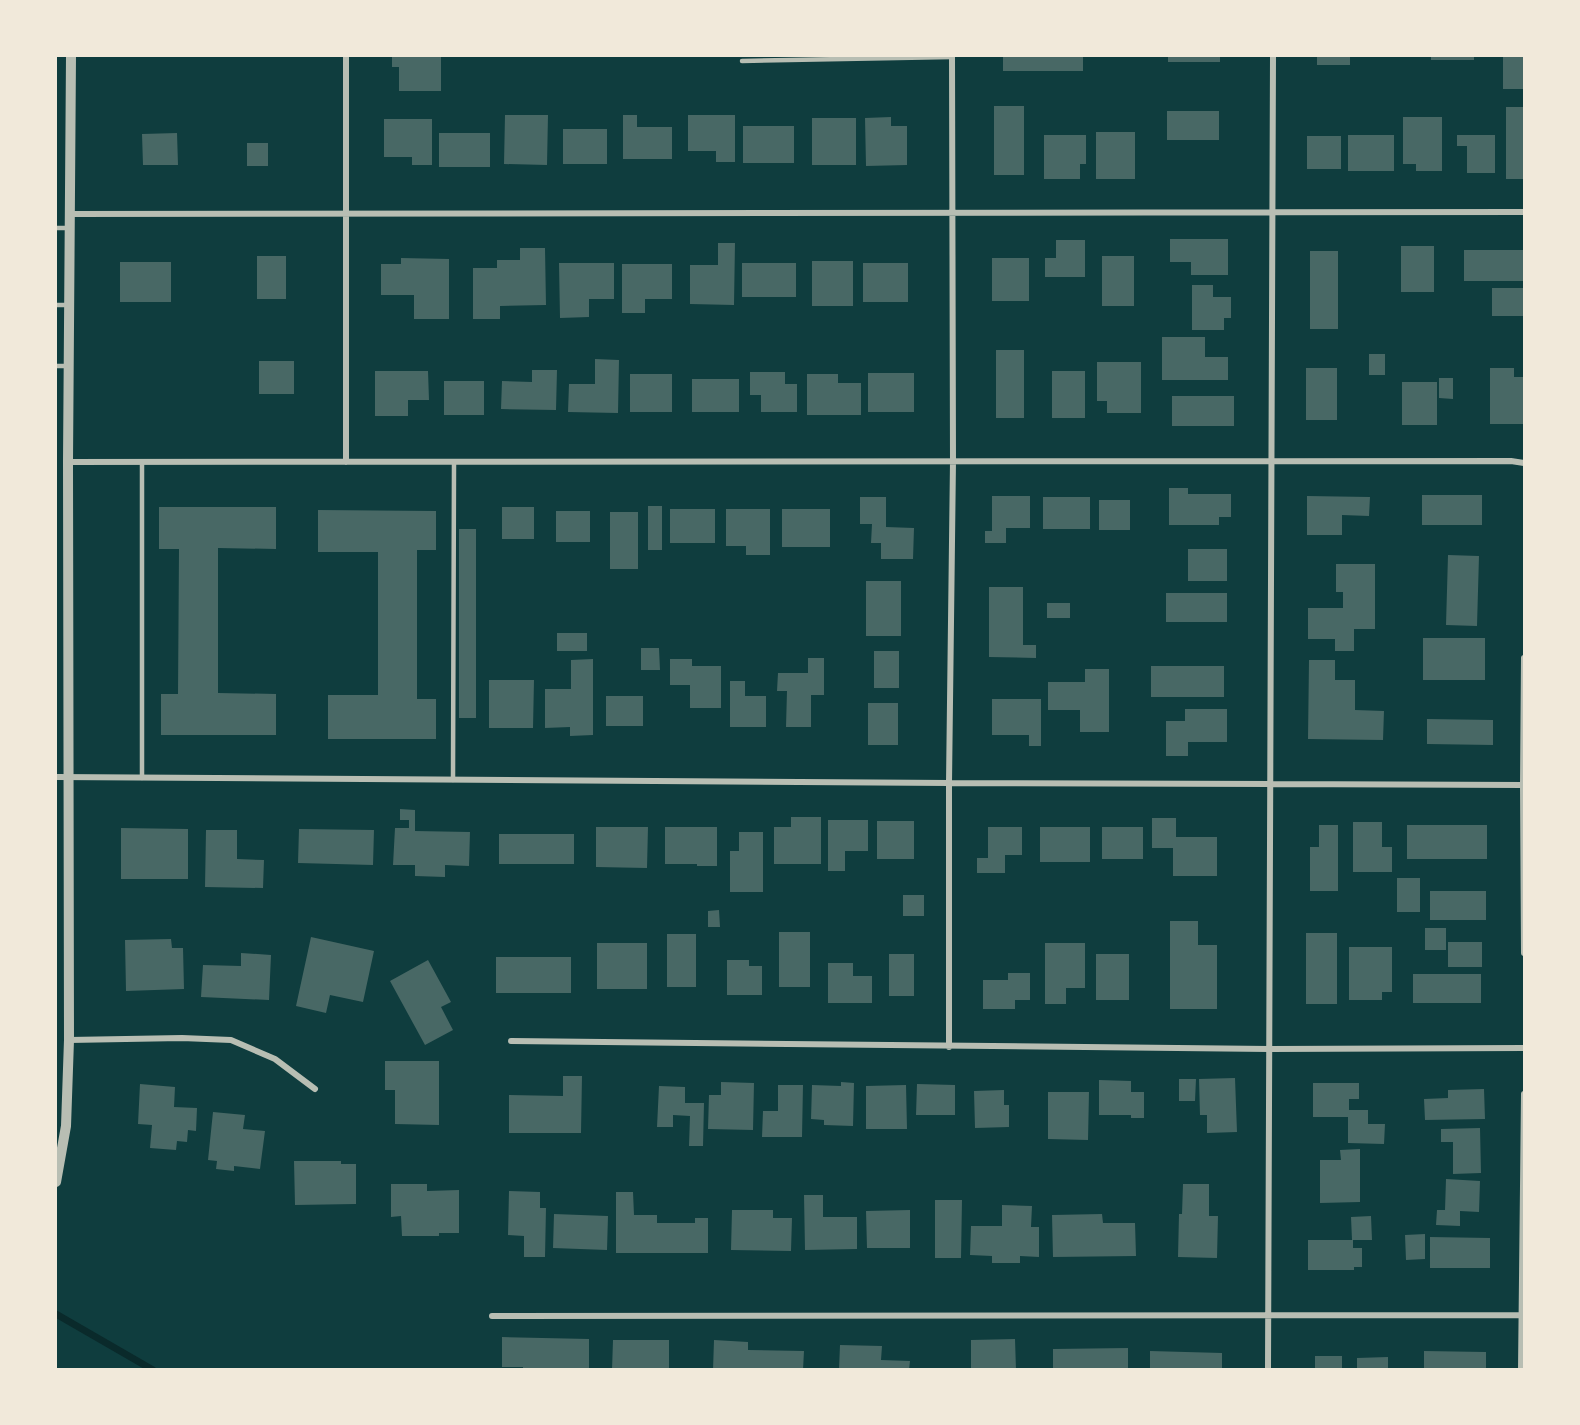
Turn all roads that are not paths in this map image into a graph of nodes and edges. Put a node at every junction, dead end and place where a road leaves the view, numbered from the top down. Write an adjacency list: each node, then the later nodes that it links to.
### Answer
1 (71, 56): 10 (street)
2 (346, 56): 11 (street)
3 (952, 56): 5 (lane); 9 (street)
4 (1273, 56): 7 (street)
5 (904, 57): 6 (lane)
6 (741, 61)
7 (1272, 212): 8 (street); 9 (street); 19 (street)
8 (1524, 212)
9 (952, 213): 11 (street); 18 (street)
10 (70, 214): 11 (street); 13 (street)
11 (346, 214): 22 (street)
12 (56, 228): 13 (lane)
13 (70, 228): 15 (street)
14 (56, 305): 15 (lane)
15 (69, 305): 17 (street)
16 (56, 366): 17 (lane)
17 (69, 366): 20 (street)
18 (953, 461): 19 (street); 23 (street); 30 (street)
19 (1272, 461): 24 (street); 31 (street)
20 (68, 462): 21 (street); 27 (street)
21 (142, 462): 22 (street); 28 (lane)
22 (346, 462): 23 (street)
23 (454, 462): 29 (lane)
24 (1524, 463)
25 (1524, 658): 32 (street)
26 (56, 777): 27 (street)
27 (69, 777): 28 (street); 34 (street)
28 (142, 778): 29 (street)
29 (453, 780): 30 (street)
30 (949, 783): 31 (street); 36 (street)
31 (1270, 783): 32 (street); 38 (street)
32 (1524, 785): 33 (street)
33 (1524, 953)
34 (69, 1040): 39 (street); 41 (street)
35 (511, 1041): 36 (street)
36 (949, 1047): 38 (street)
37 (1524, 1048): 38 (street)
38 (1269, 1049): 44 (street)
39 (315, 1089)
40 (1524, 1094): 42 (street)
41 (56, 1182)
42 (1523, 1315): 44 (street); 46 (street)
43 (492, 1316): 44 (street)
44 (1268, 1316): 45 (street)
45 (1268, 1370)
46 (1521, 1370)

